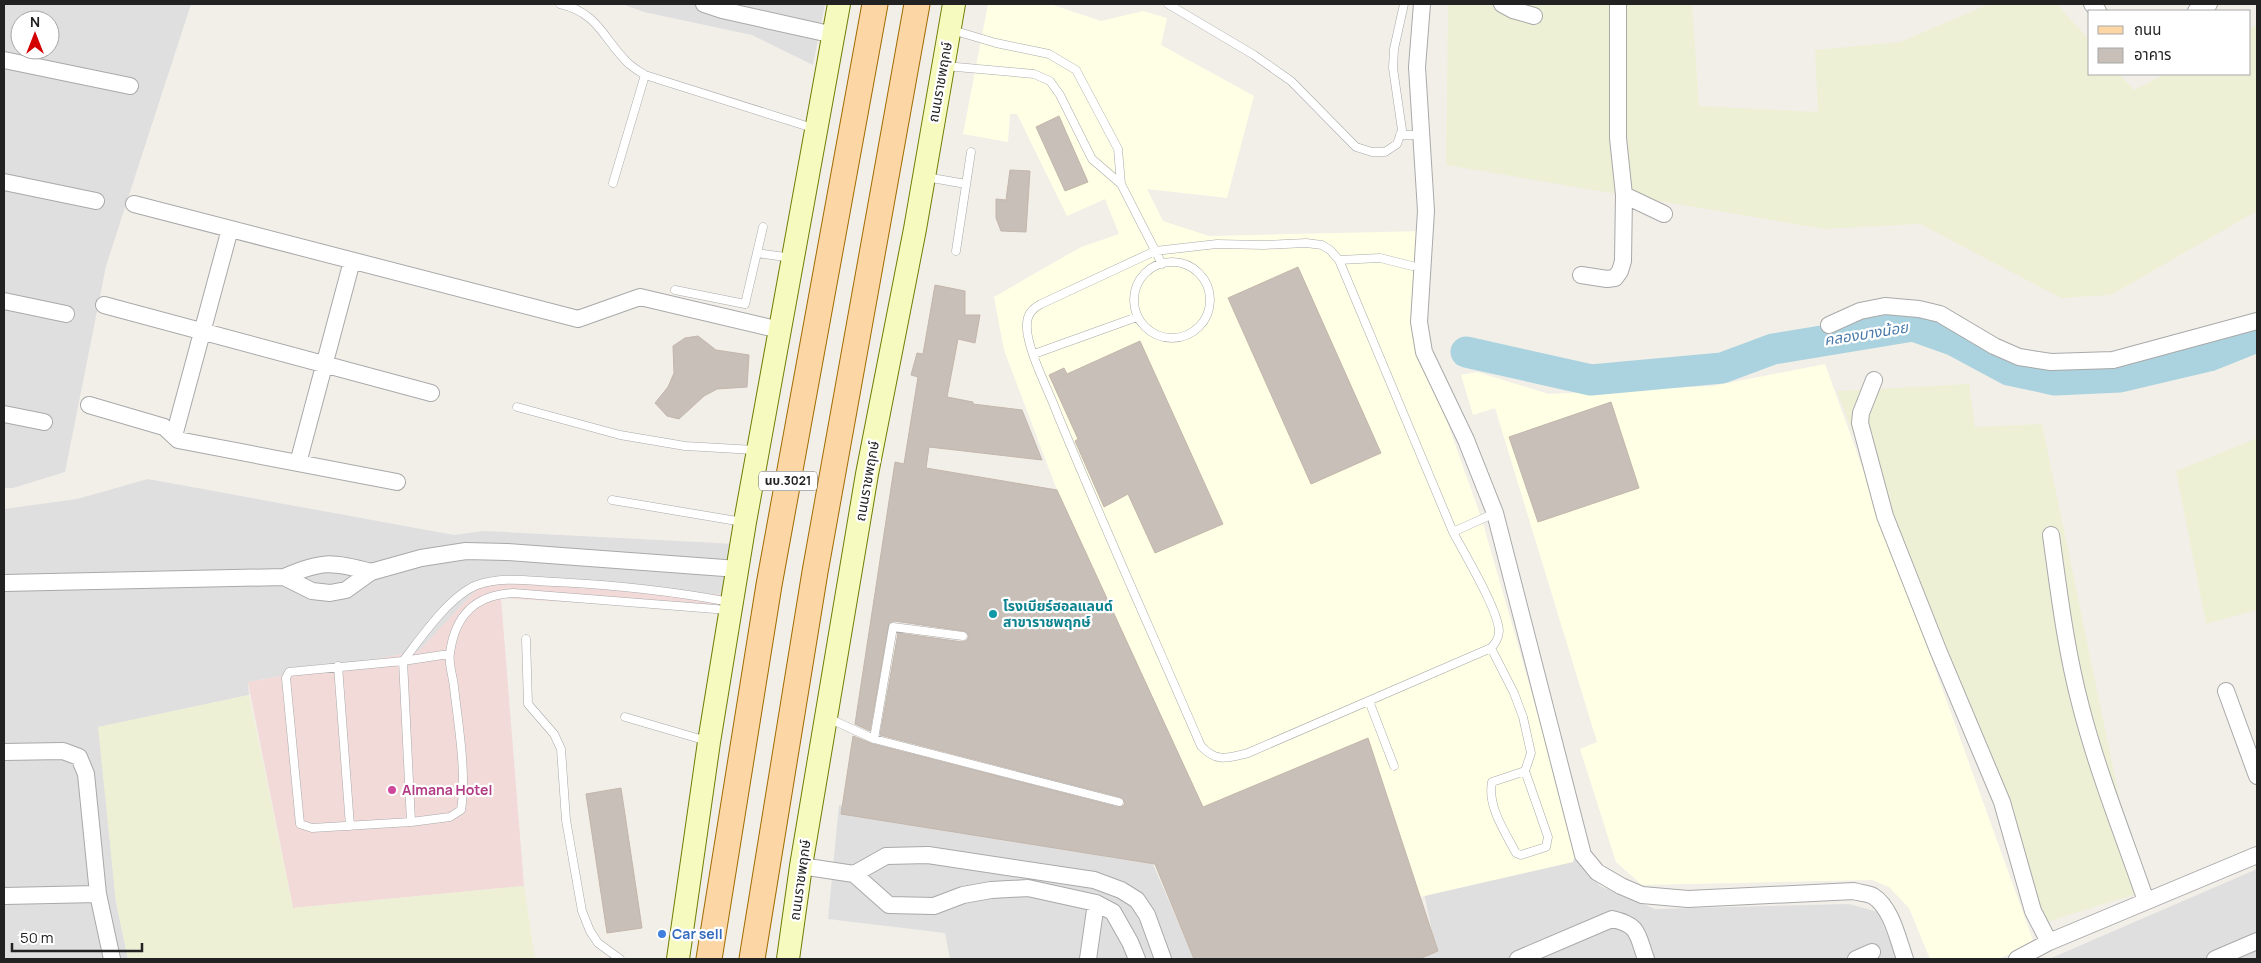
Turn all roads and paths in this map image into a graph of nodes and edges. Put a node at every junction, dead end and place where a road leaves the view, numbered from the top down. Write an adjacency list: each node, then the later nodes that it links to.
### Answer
1 (560, 4): 19 (lane)
2 (704, 4): 16 (street)
3 (837, 4): 16 (main road, นบ.3021)
4 (875, 4): 115 (main road, นบ.3021)
5 (917, 4): 116 (main road, นบ.3021)
6 (954, 4): 15 (main road, ถนนราชพฤกษ์)
7 (1168, 4): 22 (lane)
8 (1404, 4): 22 (lane)
9 (1422, 4): 23 (street)
10 (1502, 4): 14 (street)
11 (1618, 4): 30 (street)
12 (2209, 4): 13 (street)
13 (2198, 10)
14 (1534, 16)
15 (950, 29): 18 (main road, ถนนราชพฤกษ์); 29 (lane)
16 (834, 35): 21 (main road, นบ.3021)
17 (4, 60): 20 (street)
18 (943, 66): 25 (main road, ถนนราชพฤกษ์); 29 (lane)
19 (645, 76): 21 (lane); 27 (lane)
20 (130, 86)
21 (816, 129): 39 (main road, นบ.3021)
22 (1400, 135): 23 (lane)
23 (1420, 135): 67 (street)
24 (971, 152): 28 (lane)
25 (924, 177): 28 (lane); 89 (main road, ถนนราชพฤกษ์)
26 (4, 182): 31 (street)
27 (613, 183)
28 (966, 184): 36 (lane)
29 (1121, 184): 37 (lane)
30 (1624, 195): 33 (street); 44 (street)
31 (96, 201)
32 (134, 204): 35 (street)
33 (1664, 214)
34 (763, 227): 38 (lane)
35 (230, 229): 41 (street); 53 (street)
36 (956, 251)
37 (1155, 251): 40 (lane); 42 (lane); 54 (lane)
38 (757, 253): 39 (lane); 45 (lane)
39 (793, 258): 52 (main road, นบ.3021)
40 (1339, 260): 43 (lane); 69 (lane)
41 (352, 261): 52 (street); 55 (street)
42 (1162, 264): 49 (lane); 49 (lane)
43 (1412, 266)
44 (1581, 275)
45 (675, 290)
46 (4, 301): 48 (street)
47 (104, 305): 53 (street)
48 (66, 314)
49 (1137, 317): 54 (lane)
50 (2257, 321): 51 (street)
51 (1828, 324)
52 (780, 330): 63 (main road, นบ.3021)
53 (202, 332): 55 (street); 62 (street)
54 (1034, 354): 87 (lane)
55 (324, 364): 57 (street); 64 (street)
56 (1874, 380): 108 (street)
57 (431, 393)
58 (88, 405): 62 (street)
59 (517, 407): 63 (lane)
60 (4, 414): 61 (street)
61 (44, 422)
62 (174, 436): 64 (street)
63 (758, 450): 68 (main road, นบ.3021)
64 (298, 463): 65 (street)
65 (397, 482)
66 (612, 500): 68 (lane)
67 (1495, 514): 69 (lane); 123 (street)
68 (745, 522): 71 (main road, นบ.3021)
69 (1453, 532): 82 (lane)
70 (2051, 535): 104 (street)
71 (738, 569): 72 (street); 79 (main road, นบ.3021)
72 (371, 572): 73 (street); 73 (street)
73 (284, 577): 74 (street)
74 (4, 583)
75 (573, 583): 76 (lane); 77 (lane); 84 (lane)
76 (694, 595): 78 (lane); 79 (lane)
77 (571, 597): 78 (lane); 83 (lane)
78 (692, 606): 79 (lane)
79 (732, 606): 91 (main road, นบ.3021)
80 (963, 636): 90 (lane)
81 (526, 639): 112 (lane)
82 (1491, 648): 87 (lane); 94 (lane)
83 (449, 654): 84 (lane); 97 (lane)
84 (403, 661): 85 (lane); 97 (lane)
85 (338, 666): 98 (lane); 98 (lane)
86 (2226, 691): 95 (street)
87 (1369, 701): 93 (lane)
88 (625, 717): 91 (lane)
89 (826, 717): 90 (lane); 100 (main road, ถนนราชพฤกษ์)
90 (874, 739): 96 (lane)
91 (710, 742): 106 (main road, นบ.3021)
92 (4, 752): 102 (street)
93 (1394, 766)
94 (1525, 771): 94 (lane)
95 (2257, 776)
96 (1119, 802)
97 (411, 822): 98 (lane)
98 (350, 826)
99 (2257, 854): 104 (street)
100 (801, 866): 101 (street); 117 (main road, ถนนราชพฤกษ์)
101 (854, 874): 105 (street); 110 (street)
102 (98, 894): 103 (street); 111 (street)
103 (4, 896)
104 (2146, 901): 108 (street)
105 (1096, 903): 118 (street); 119 (street)
106 (686, 914): 113 (main road, นบ.3021); 114 (main road)
107 (2257, 941): 125 (street)
108 (2049, 942): 124 (street)
109 (1872, 952): 122 (street)
110 (1162, 955): 119 (street)
111 (112, 959)
112 (620, 959)
113 (678, 959)
114 (686, 959)
115 (709, 959)
116 (752, 959)
117 (788, 959)
118 (1088, 959)
119 (1138, 959)
120 (1518, 959): 121 (street)
121 (1646, 959)
122 (1856, 959)
123 (1905, 959)
124 (2017, 959)
125 (2216, 959)

